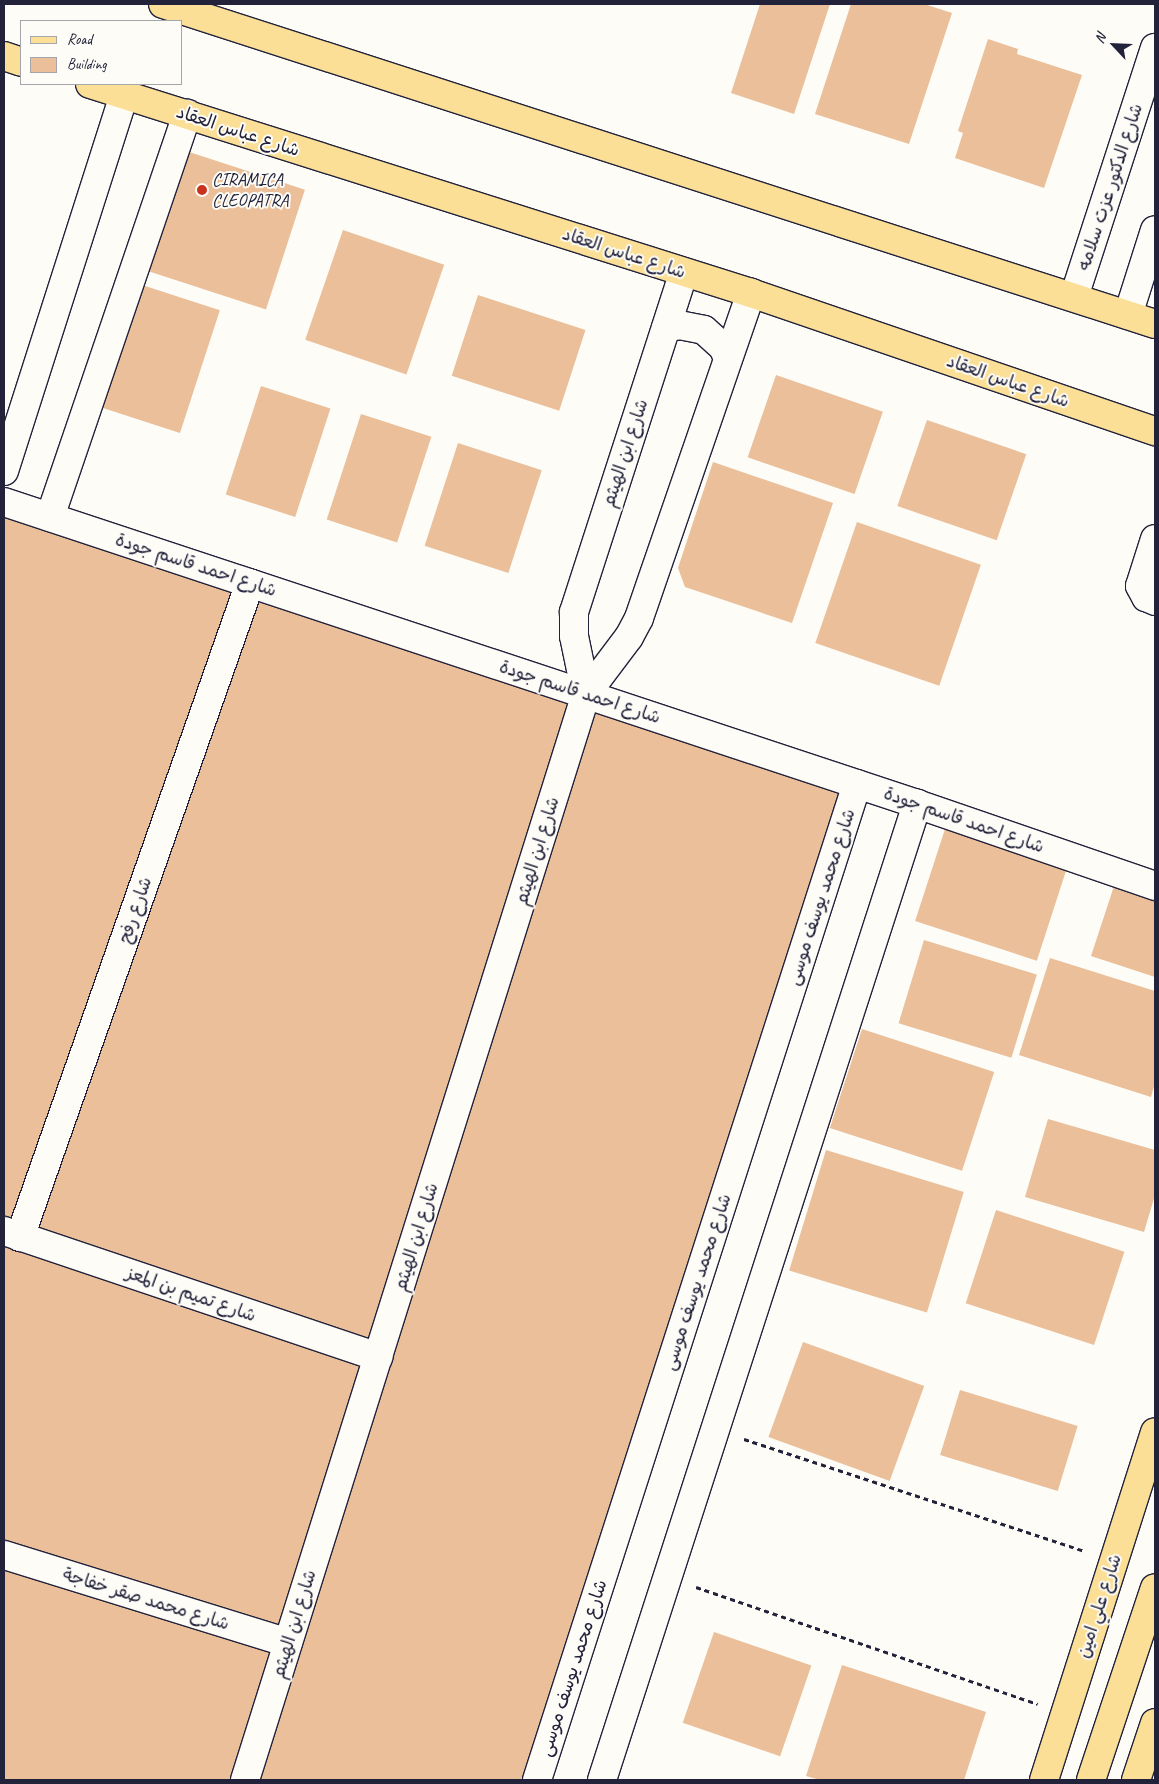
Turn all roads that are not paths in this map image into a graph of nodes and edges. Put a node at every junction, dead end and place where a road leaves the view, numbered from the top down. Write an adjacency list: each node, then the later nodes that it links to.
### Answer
1 (163, 4): 11 (main road)
2 (1155, 48): 11 (street, شارع الدكتور عزت سلامه)
3 (4, 56): 4 (main road)
4 (20, 62)
5 (93, 85): 6 (main road, شارع عباس العقاد)
6 (124, 94): 7 (main road, شارع عباس العقاد); 17 (street)
7 (187, 114): 9 (main road, شارع عباس العقاد); 19 (street)
8 (1155, 230): 12 (street)
9 (684, 272): 10 (main road, شارع عباس العقاد); 14 (street, شارع ابن الهيثم)
10 (751, 293): 15 (street, شارع ابن الهيثم); 16 (main road, شارع عباس العقاد)
11 (1074, 297): 12 (main road)
12 (1128, 315): 13 (main road)
13 (1155, 324)
14 (666, 328): 15 (street); 23 (street, شارع ابن الهيثم)
15 (728, 358): 23 (street, شارع ابن الهيثم)
16 (1155, 432)
17 (4, 471)
18 (4, 502): 19 (street, شارع احمد قاسم جودة)
19 (50, 517): 21 (street, شارع احمد قاسم جودة)
20 (1155, 539): 22 (street)
21 (250, 583): 23 (street, شارع احمد قاسم جودة); 27 (street, شارع رفح)
22 (1155, 600)
23 (586, 694): 24 (street, شارع احمد قاسم جودة); 28 (street, شارع ابن الهيثم)
24 (857, 784): 25 (street, شارع احمد قاسم جودة); 35 (street, شارع محمد يوسف موسى)
25 (917, 804): 26 (street, شارع احمد قاسم جودة); 36 (street)
26 (1155, 886)
27 (12, 1234): 28 (street, شارع تميم بن المعز)
28 (378, 1357): 32 (street, شارع ابن الهيثم)
29 (1155, 1432): 37 (main road, شارع علي امين)
30 (4, 1555): 32 (street, شارع محمد صقر خفاجة)
31 (1155, 1588): 38 (main road)
32 (288, 1643): 34 (street, شارع ابن الهيثم)
33 (1155, 1723): 39 (main road)
34 (245, 1780)
35 (537, 1780)
36 (602, 1780)
37 (1044, 1780)
38 (1091, 1780)
39 (1136, 1780)

